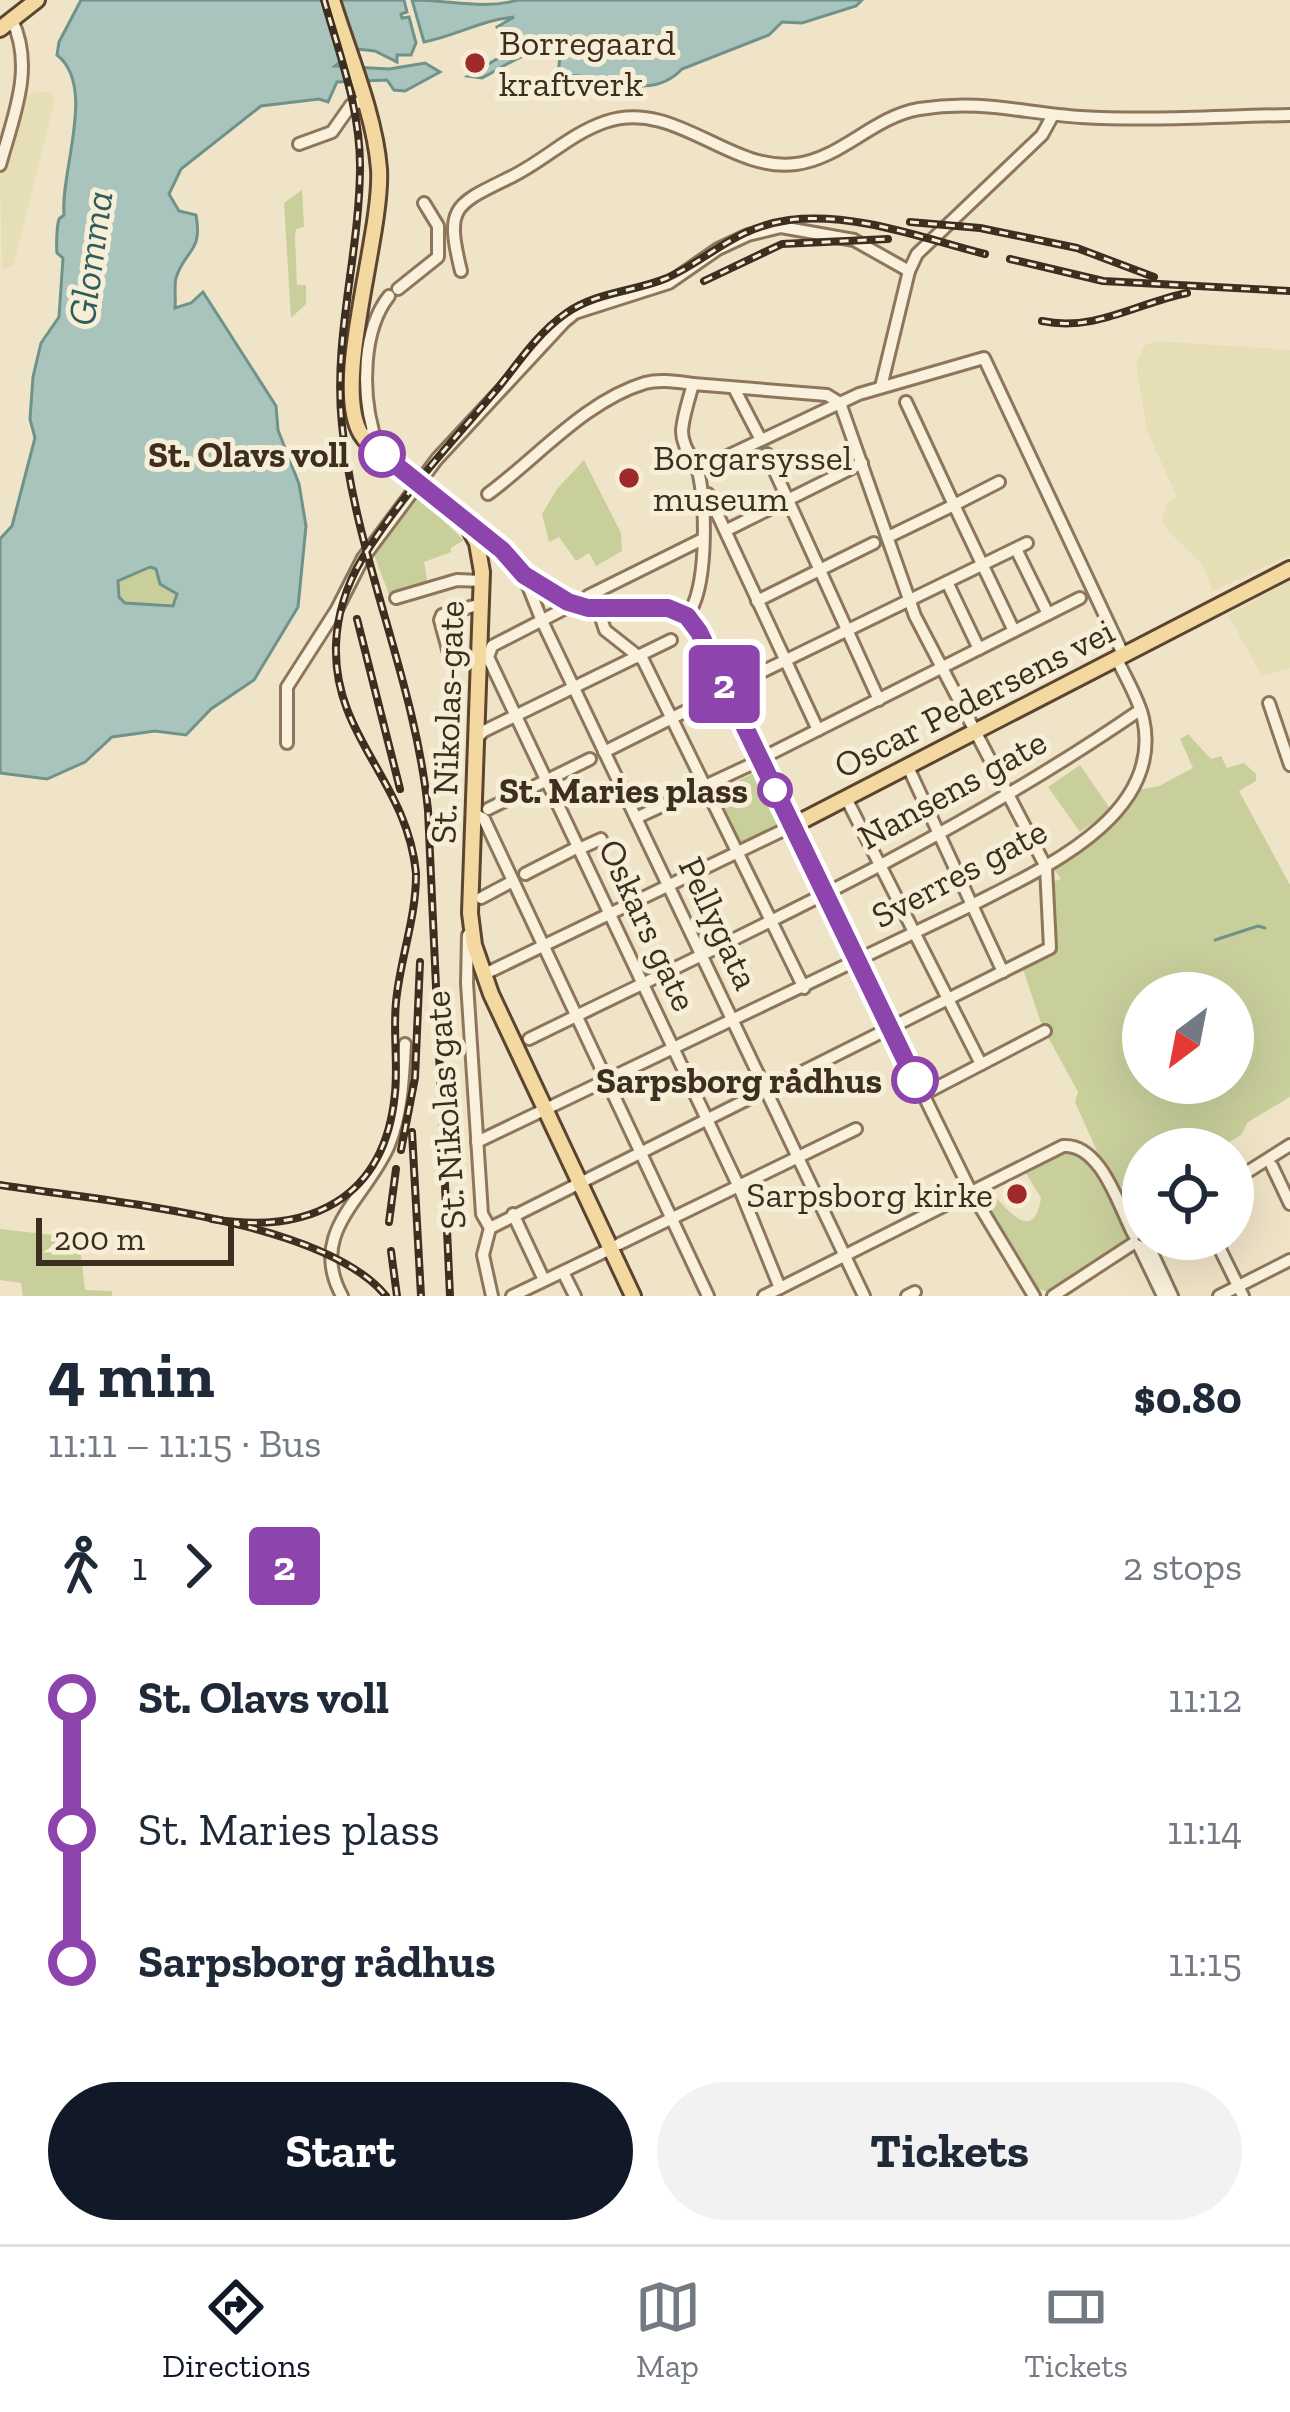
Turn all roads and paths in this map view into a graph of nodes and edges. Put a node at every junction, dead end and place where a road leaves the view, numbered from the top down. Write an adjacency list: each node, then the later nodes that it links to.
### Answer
1 (37, 0): 3 (main road)
2 (332, 0): 4 (main road)
3 (6, 24): 8 (street)
4 (361, 95): 7 (street); 17 (main road)
5 (1052, 115): 6 (street); 10 (street); 11 (street)
6 (1290, 115)
7 (299, 144)
8 (0, 166)
9 (424, 203): 17 (street)
10 (461, 271)
11 (909, 272): 13 (street); 70 (street)
12 (692, 384): 14 (street); 21 (street); 24 (street)
13 (881, 387): 16 (street); 55 (street, Sverres gate)
14 (734, 388): 16 (street); 18 (street)
15 (906, 402): 27 (street)
16 (840, 403): 18 (street); 20 (street)
17 (367, 438): 23 (main road, bridge)
18 (761, 440): 21 (street)
19 (766, 454): 26 (street)
20 (862, 463): 26 (street); 30 (street)
21 (698, 470): 31 (street)
22 (999, 482): 27 (street)
23 (427, 490): 28 (main road); 32 (main road)
24 (488, 494)
25 (708, 494): 29 (street)
26 (787, 499): 29 (street); 35 (street)
27 (954, 505): 30 (street); 34 (street)
28 (459, 517): 32 (main road); 38 (main road, St. Nikolas-gate)
29 (727, 530): 42 (street)
30 (887, 537): 44 (street)
31 (701, 540): 43 (street); 48 (street)
32 (493, 543): 37 (main road); 38 (main road, St. Nikolas-gate)
33 (874, 543): 35 (street)
34 (981, 565): 39 (street); 47 (street); 50 (street)
35 (820, 569): 42 (street); 51 (street)
36 (1290, 569): 55 (main road, Oscar Pedersens vei)
37 (524, 575): 43 (main road); 49 (street, Pellygata)
38 (482, 577): 40 (street); 45 (main road, St. Nikolas-gate)
39 (947, 582): 44 (street); 53 (street)
40 (396, 598)
41 (1080, 598): 47 (street)
42 (757, 601): 57 (street)
43 (593, 602): 48 (main road); 54 (street)
44 (909, 602): 51 (street); 58 (street)
45 (481, 604): 56 (main road, St. Nikolas-gate); 56 (street)
46 (564, 609): 49 (street)
47 (1048, 614): 50 (street)
48 (687, 616): 73 (main road)
49 (542, 621): 56 (street); 60 (street, Pellygata)
50 (1014, 631): 53 (street)
51 (847, 632): 57 (street); 62 (street)
52 (671, 640): 54 (street)
53 (979, 649): 58 (street)
54 (639, 656): 60 (street); 66 (street)
55 (1120, 656): 64 (street, Sverres gate); 68 (main road, Oscar Pedersens vei)
56 (483, 657): 65 (street, Oskars gate); 69 (main road, St. Nikolas-gate)
57 (787, 662): 59 (street); 67 (street)
58 (941, 669): 62 (street); 68 (street)
59 (740, 682)
60 (575, 689): 65 (street); 71 (street, Pellygata)
61 (720, 694): 66 (street)
62 (879, 700): 67 (street)
63 (1269, 704): 74 (street)
64 (1140, 710): 78 (street, Nansens gate); 88 (street, Sverres gate)
65 (516, 717): 69 (street); 76 (street, Oskars gate)
66 (671, 718): 71 (street); 77 (street)
67 (818, 730): 73 (street)
68 (976, 731): 75 (main road, Oscar Pedersens vei); 78 (street)
69 (476, 740): 80 (main road, St. Nikolas-gate)
70 (287, 743)
71 (604, 752): 81 (street, Pellygata)
72 (590, 759): 76 (street)
73 (755, 762): 77 (street); 82 (main road)
74 (1290, 765)
75 (908, 767): 79 (main road, Oscar Pedersens vei); 83 (street)
76 (546, 780): 80 (street); 85 (street, Oskars gate)
77 (705, 786): 81 (street); 86 (street)
78 (1009, 796): 83 (street, Nansens gate); 88 (street)
79 (846, 798): 82 (main road, Oscar Pedersens vei); 87 (street)
80 (481, 812): 89 (street); 95 (main road, St. Nikolas-gate)
81 (636, 818): 90 (street, Pellygata)
82 (792, 826): 86 (street, Oscar Pedersens vei); 91 (street)
83 (940, 833): 87 (street, Nansens gate); 93 (street)
84 (601, 839): 85 (street)
85 (579, 848): 89 (street); 94 (street, Oskars gate)
86 (737, 852): 90 (street, Oscar Pedersens vei); 96 (street)
87 (879, 865): 91 (street, Nansens gate); 97 (street)
88 (1046, 867): 93 (street, Sverres gate); 102 (street)
89 (519, 877): 92 (street); 98 (street)
90 (668, 887): 94 (street, Oscar Pedersens vei); 99 (street, Pellygata)
91 (824, 894): 96 (street, Nansens gate); 100 (street)
92 (481, 898)
93 (972, 905): 97 (street, Sverres gate); 102 (street)
94 (610, 915): 98 (street, Oscar Pedersens vei); 103 (street, Oskars gate)
95 (470, 920): 117 (main road, St. Nikolas-gate); 120 (street, St. Nikolas gate)
96 (769, 921): 99 (street, Nansens gate); 104 (street)
97 (914, 932): 100 (street, Sverres gate); 105 (street)
98 (544, 946): 101 (street, Oscar Pedersens vei); 106 (street)
99 (700, 955): 103 (street, Nansens gate); 107 (street, Pellygata)
100 (857, 961): 104 (street, Sverres gate); 108 (street)
101 (490, 971)
102 (1003, 972): 105 (street)
103 (643, 985): 106 (street, Nansens gate); 112 (street, Oskars gate)
104 (803, 988): 107 (street, Sverres gate)
105 (948, 1000): 108 (street); 113 (street)
106 (576, 1016): 110 (street, Nansens gate); 114 (street)
107 (732, 1021): 112 (street, Sverres gate); 115 (street, Pellygata)
108 (890, 1028): 115 (street); 116 (street)
109 (1045, 1031): 113 (street)
110 (529, 1040)
111 (405, 1044): 148 (street)
112 (671, 1046): 114 (street, Sverres gate); 118 (street, Oskars gate)
113 (981, 1064): 116 (street)
114 (606, 1082): 117 (street, Sverres gate); 122 (street)
115 (764, 1089): 118 (street); 123 (street, Pellygata)
116 (922, 1095): 126 (street)
117 (546, 1111): 120 (street, Sverres gate); 128 (main road, St. Nikolas-gate)
118 (704, 1118): 122 (street); 129 (street, Oskars gate)
119 (856, 1129): 123 (street)
120 (477, 1142): 135 (street, St. Nikolas gate)
121 (1290, 1145): 125 (street)
122 (640, 1151): 128 (street); 134 (street)
123 (797, 1158): 129 (street); 139 (street, Pellygata)
124 (1272, 1166): 131 (street)
125 (1254, 1168)
126 (959, 1169): 127 (street); 130 (street)
127 (993, 1179): 130 (street); 132 (street)
128 (579, 1182): 133 (street); 152 (main road, St. Nikolas-gate)
129 (739, 1186): 134 (street); 146 (street, Oskars gate)
130 (970, 1190): 139 (street); 156 (street)
131 (1289, 1200)
132 (1122, 1209)
133 (514, 1214): 135 (street); 145 (street)
134 (671, 1219): 136 (street); 153 (street)
135 (490, 1228): 149 (street, St. Nikolas gate)
136 (620, 1244)
137 (1122, 1251): 157 (street)
138 (604, 1252): 144 (street)
139 (844, 1255): 146 (street); 155 (street, Pellygata)
140 (1149, 1260): 158 (street)
141 (1153, 1260): 159 (street)
142 (1228, 1260): 147 (street)
143 (1290, 1260): 147 (street)
144 (563, 1272): 145 (street); 151 (street)
145 (544, 1280): 150 (street)
146 (780, 1288): 154 (street)
147 (1244, 1291): 160 (street)
148 (342, 1296)
149 (492, 1296)
150 (512, 1296)
151 (575, 1296)
152 (632, 1296)
153 (708, 1296)
154 (764, 1296)
155 (864, 1296)
156 (1034, 1296)
157 (1053, 1296)
158 (1162, 1296)
159 (1172, 1296)
160 (1219, 1296)

